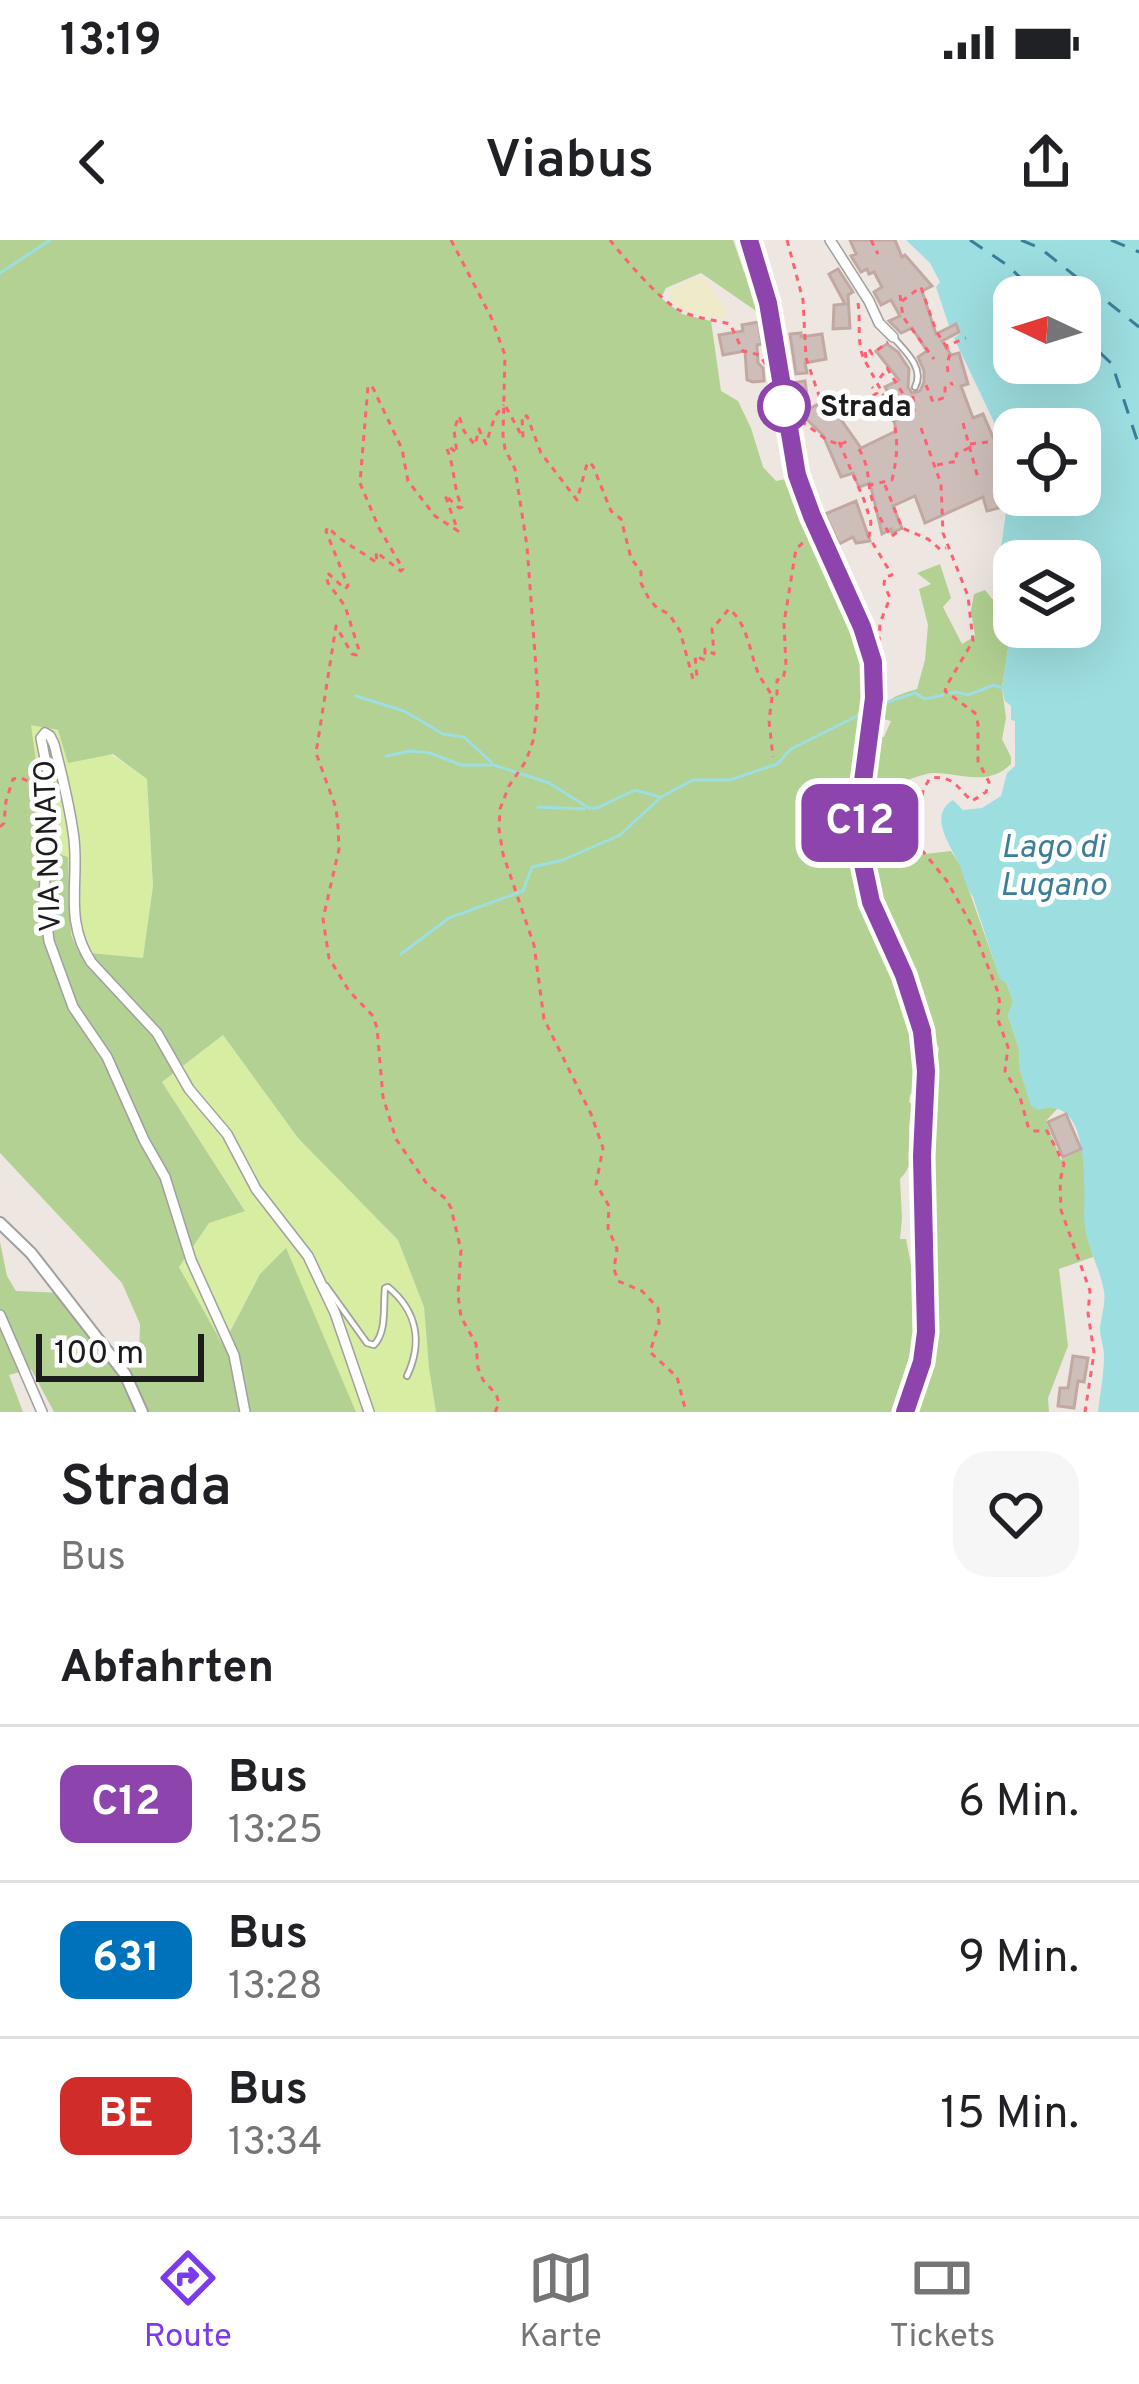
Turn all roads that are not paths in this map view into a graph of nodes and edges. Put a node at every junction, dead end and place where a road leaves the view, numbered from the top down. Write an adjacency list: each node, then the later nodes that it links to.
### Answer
1 (749, 240): 5 (main road)
2 (830, 240): 3 (street)
3 (893, 337): 4 (lane)
4 (915, 388)
5 (870, 736)
6 (871, 902): 15 (main road)
7 (0, 1223): 12 (street)
8 (322, 1282): 10 (lane, VIA NONATO); 13 (street, VIA NONATO); 14 (street, VIA NONATO)
9 (0, 1315): 11 (street)
10 (406, 1376)
11 (43, 1412)
12 (142, 1412)
13 (245, 1412)
14 (369, 1412)
15 (904, 1412)

